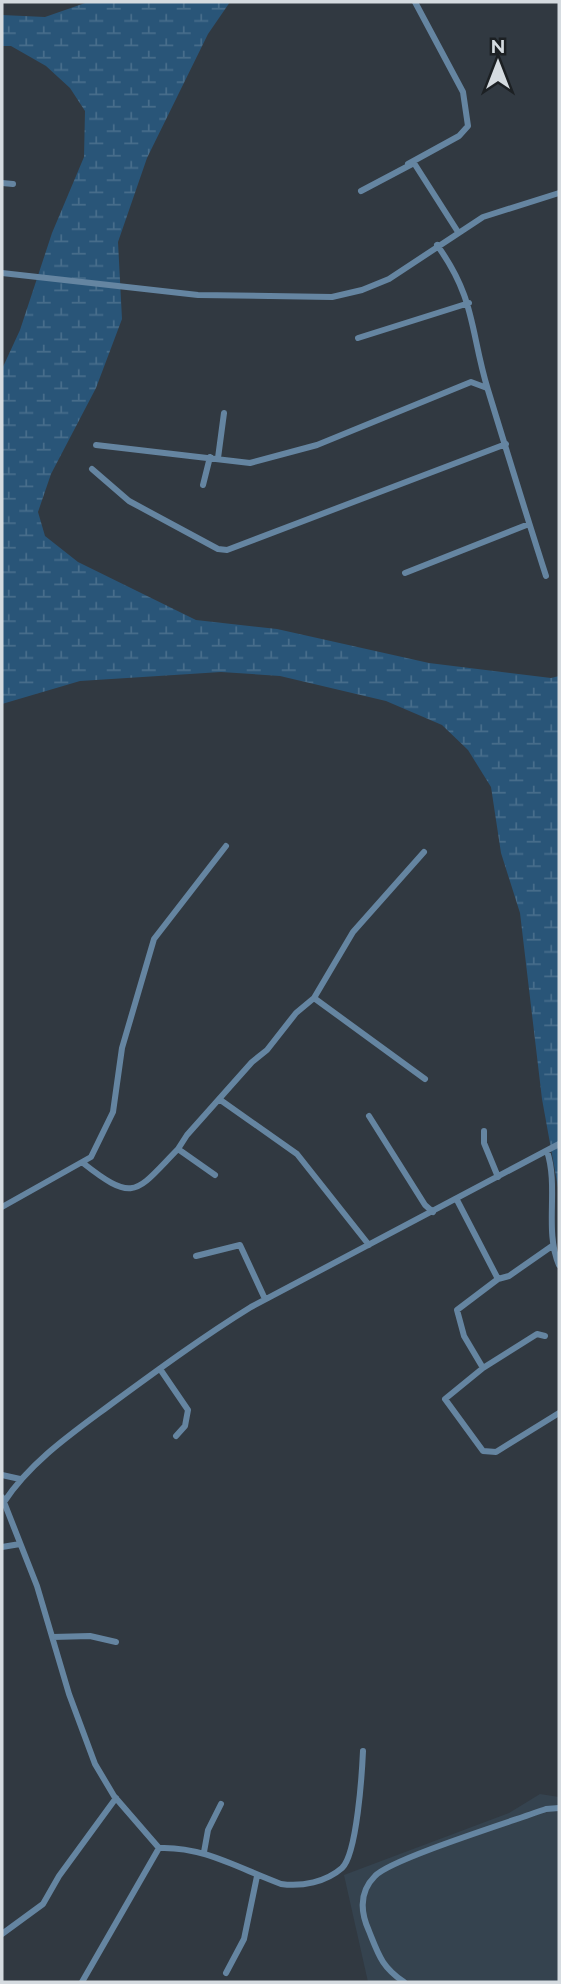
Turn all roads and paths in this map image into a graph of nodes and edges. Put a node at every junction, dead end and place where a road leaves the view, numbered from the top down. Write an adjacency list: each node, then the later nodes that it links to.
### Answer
1 (415, 2): 2 (street)
2 (408, 164): 5 (street); 7 (street)
3 (2, 183): 4 (street)
4 (13, 184)
5 (361, 191)
6 (559, 193): 7 (street)
7 (458, 232): 8 (street)
8 (436, 245): 9 (street); 10 (street)
9 (2, 273)
10 (469, 303): 11 (street); 12 (street)
11 (358, 338)
12 (487, 388): 14 (street); 17 (street)
13 (225, 413): 17 (street)
14 (506, 444): 18 (street); 20 (street)
15 (96, 445): 16 (street)
16 (210, 457): 17 (street); 19 (street)
17 (218, 458)
18 (92, 469)
19 (203, 485)
20 (530, 524): 21 (street); 22 (street)
21 (405, 573)
22 (546, 576)
23 (226, 846): 33 (street)
24 (424, 852): 25 (street)
25 (314, 998): 26 (street); 27 (street)
26 (425, 1079)
27 (219, 1099): 31 (street); 39 (street)
28 (369, 1116): 38 (street)
29 (484, 1131): 35 (street)
30 (559, 1144): 32 (street)
31 (178, 1149): 33 (street); 34 (street)
32 (547, 1151): 35 (street); 40 (street)
33 (83, 1163): 37 (street)
34 (215, 1175)
35 (498, 1177): 36 (street)
36 (457, 1200): 38 (street); 43 (street)
37 (2, 1207)
38 (433, 1212): 39 (street)
39 (369, 1245): 44 (street)
40 (552, 1246): 42 (street); 43 (street)
41 (196, 1256): 44 (street)
42 (559, 1265)
43 (498, 1279): 46 (street)
44 (265, 1299): 47 (street)
45 (545, 1336): 46 (street)
46 (483, 1368): 48 (street)
47 (160, 1369): 49 (street); 51 (street)
48 (559, 1413)
49 (176, 1436)
50 (2, 1475): 51 (street)
51 (20, 1479): 52 (street)
52 (3, 1500): 53 (street)
53 (20, 1544): 54 (street); 55 (street)
54 (2, 1548)
55 (53, 1637): 56 (street); 58 (street)
56 (116, 1642)
57 (363, 1751): 63 (street)
58 (116, 1798): 61 (street); 64 (street)
59 (221, 1804): 62 (street)
60 (559, 1808): 67 (street)
61 (159, 1848): 62 (street); 66 (street)
62 (204, 1852): 63 (street)
63 (257, 1876): 65 (street)
64 (2, 1934)
65 (226, 1973)
66 (82, 1982)
67 (404, 1982)

